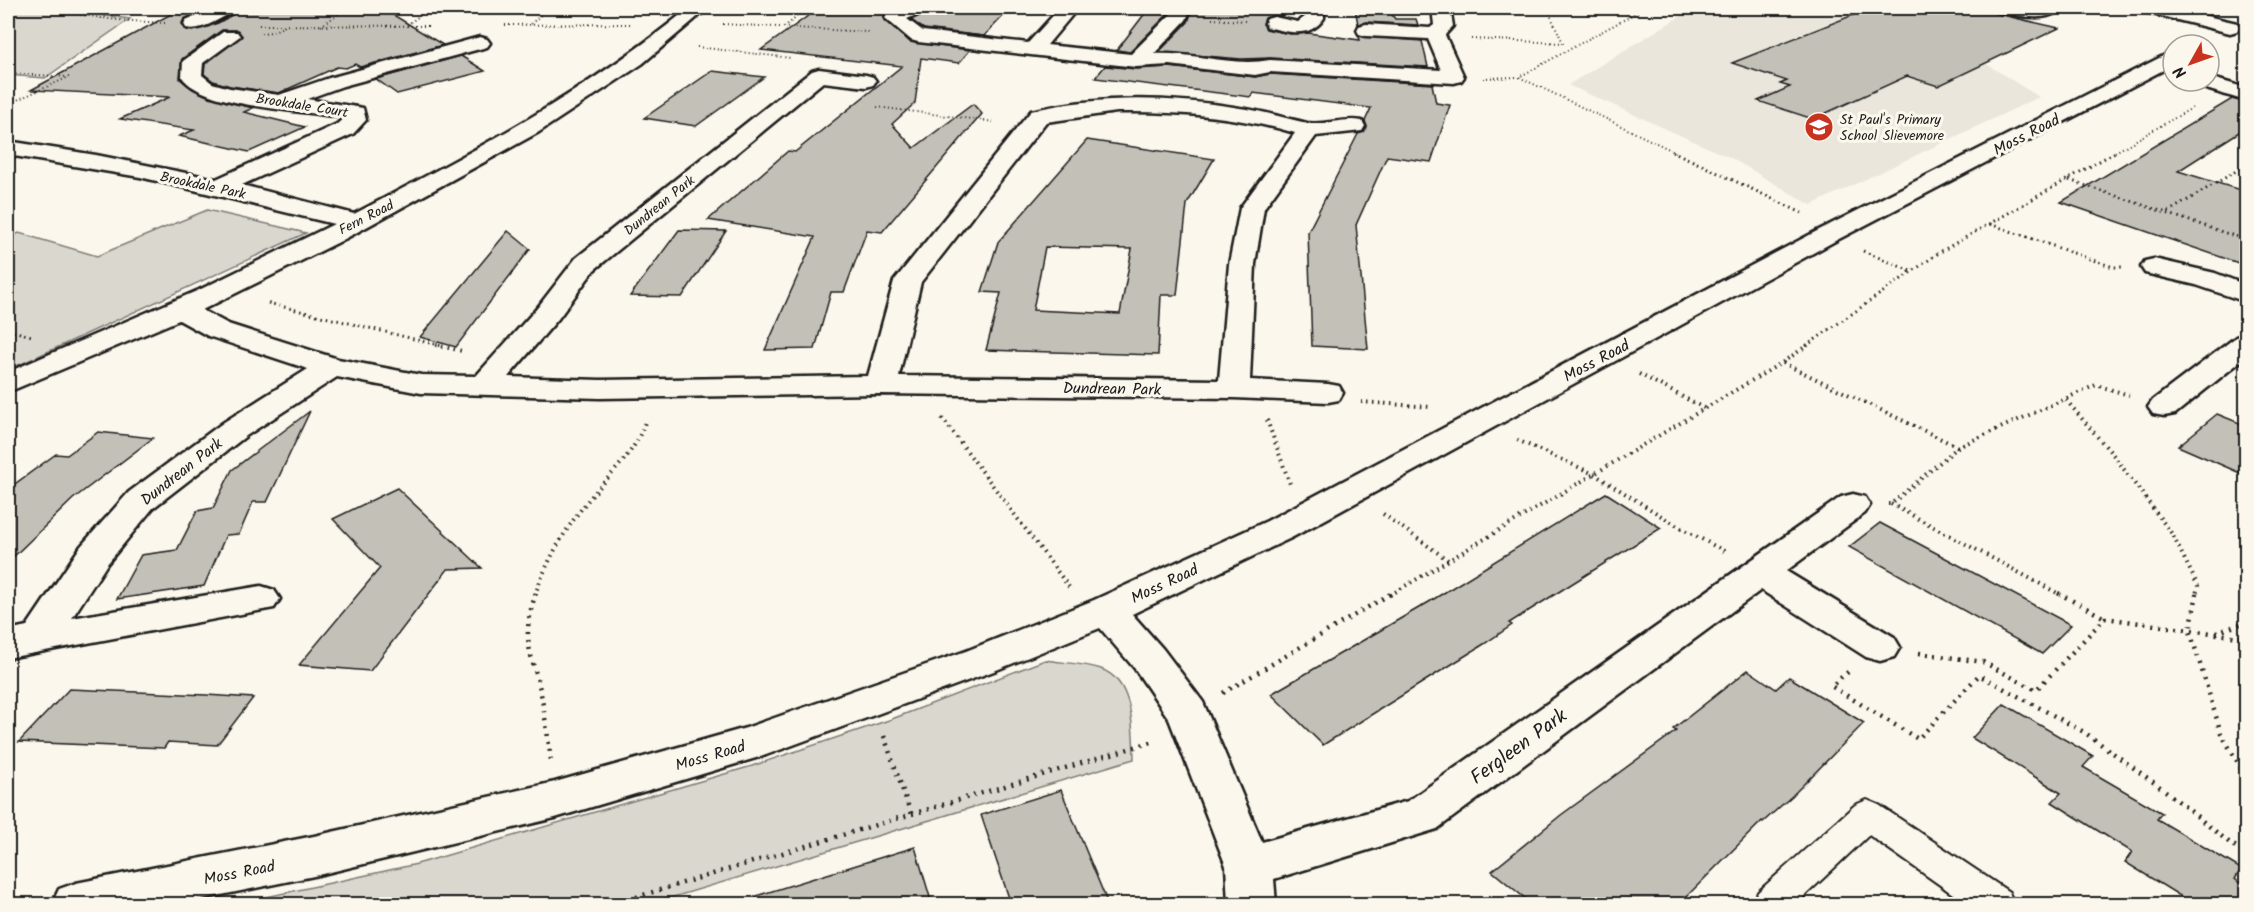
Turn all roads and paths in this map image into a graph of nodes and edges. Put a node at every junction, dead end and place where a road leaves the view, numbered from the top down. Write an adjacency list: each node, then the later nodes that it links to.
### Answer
1 (33, 8): 19 (path)
2 (129, 8): 19 (path)
3 (227, 8): 22 (street)
4 (347, 8): 27 (path)
5 (430, 8): 28 (path)
6 (548, 8): 26 (path)
7 (699, 8): 65 (street, Fern Road)
8 (809, 8): 30 (path)
9 (917, 8): 35 (street)
10 (1068, 8): 40 (street)
11 (1315, 8): 20 (street)
12 (1441, 8): 33 (street)
13 (1547, 8): 37 (path)
14 (1645, 8): 39 (path)
15 (2009, 8): 16 (street)
16 (2052, 8)
17 (2151, 8): 21 (street)
18 (1181, 12): 20 (path); 42 (street)
19 (100, 18): 22 (path)
20 (1274, 23)
21 (2238, 23): 32 (street)
22 (193, 24): 27 (path)
23 (637, 24): 26 (path)
24 (719, 24): 30 (path)
25 (498, 25): 26 (path)
26 (530, 25)
27 (321, 26): 28 (path)
28 (407, 26): 29 (path)
29 (436, 26)
30 (784, 27): 35 (path)
31 (1366, 30): 33 (street)
32 (2219, 33)
33 (1435, 34): 37 (path); 46 (street)
34 (230, 36): 51 (street, Brookdale Court)
35 (918, 36): 40 (street)
36 (480, 43): 51 (street)
37 (1563, 44): 39 (path)
38 (691, 46): 41 (path)
39 (1574, 46): 47 (path)
40 (1033, 50): 42 (street)
41 (792, 58)
42 (1138, 59): 43 (street)
43 (1255, 69): 46 (street); 54 (street)
44 (2161, 69): 67 (street, Moss Road)
45 (8, 73): 52 (path)
46 (1454, 76): 47 (path)
47 (1519, 77): 67 (path)
48 (866, 81): 78 (street, Dundrean Park)
49 (2221, 87): 50 (street)
50 (2239, 93): 62 (path)
51 (284, 101): 63 (street, Brookdale Court)
52 (8, 104)
53 (877, 107): 55 (path)
54 (1247, 117): 55 (street); 57 (street)
55 (1031, 126): 82 (street)
56 (1354, 126): 57 (street)
57 (1309, 130): 86 (street)
58 (8, 148): 59 (street, Brookdale Park)
59 (49, 153): 61 (street); 63 (street, Brookdale Park)
60 (2247, 165): 64 (path)
61 (8, 172)
62 (2069, 179): 64 (path); 66 (path)
63 (218, 187): 65 (street, Brookdale Park)
64 (2167, 213): 68 (path)
65 (357, 222): 73 (street, Fern Road)
66 (1990, 223): 69 (path); 70 (path)
67 (1832, 234): 70 (path); 77 (street, Moss Road)
68 (2247, 240)
69 (2154, 267): 71 (street)
70 (1913, 272): 79 (path)
71 (2247, 294)
72 (262, 301): 78 (path)
73 (180, 309): 80 (street, Dundrean Park); 81 (street, Fern Road)
74 (8, 330): 75 (path)
75 (37, 337)
76 (2242, 351): 89 (street)
77 (1605, 355): 90 (path); 91 (street, Moss Road)
78 (506, 361): 83 (street, Dundrean Park)
79 (1783, 362): 90 (path); 92 (path)
80 (332, 367): 83 (street, Dundrean Park); 106 (street, Dundrean Park)
81 (8, 383)
82 (881, 385): 84 (street, Dundrean Park); 85 (street, Dundrean Park)
83 (484, 386): 85 (street, Dundrean Park)
84 (917, 386): 86 (street, Dundrean Park); 100 (path)
85 (656, 388): 111 (path)
86 (1249, 390): 87 (street, Dundrean Park); 96 (path)
87 (1328, 393): 91 (path)
88 (2066, 400): 89 (path); 92 (path); 103 (path)
89 (2164, 406)
90 (1705, 409): 93 (path)
91 (1478, 423): 93 (path); 94 (street, Moss Road)
92 (1958, 447): 95 (path)
93 (1594, 474): 97 (path); 98 (path)
94 (1350, 491): 96 (street, Moss Road); 97 (path)
95 (1872, 504): 98 (street, Fergleen Park); 101 (path)
96 (1317, 509): 100 (street, Moss Road)
97 (1448, 560): 109 (path)
98 (1761, 572): 107 (street); 114 (street, Fergleen Park)
99 (261, 599): 106 (street)
100 (1099, 614): 108 (street, Moss Road); 109 (street, Fergleen Park)
101 (2105, 618): 103 (path); 107 (path)
102 (2247, 622): 104 (path)
103 (2190, 631): 104 (path); 110 (path)
104 (2216, 634): 105 (path)
105 (2247, 638)
106 (24, 641)
107 (1880, 647): 113 (path)
108 (872, 700): 111 (street, Moss Road); 112 (path)
109 (1191, 721): 112 (path); 114 (street, Fergleen Park)
110 (2247, 777)
111 (555, 800): 115 (street, Moss Road)
112 (911, 814): 116 (path)
113 (2247, 852)
114 (1250, 885)
115 (76, 904)
116 (613, 904)
117 (1771, 904): 118 (lane)
118 (1996, 904)

